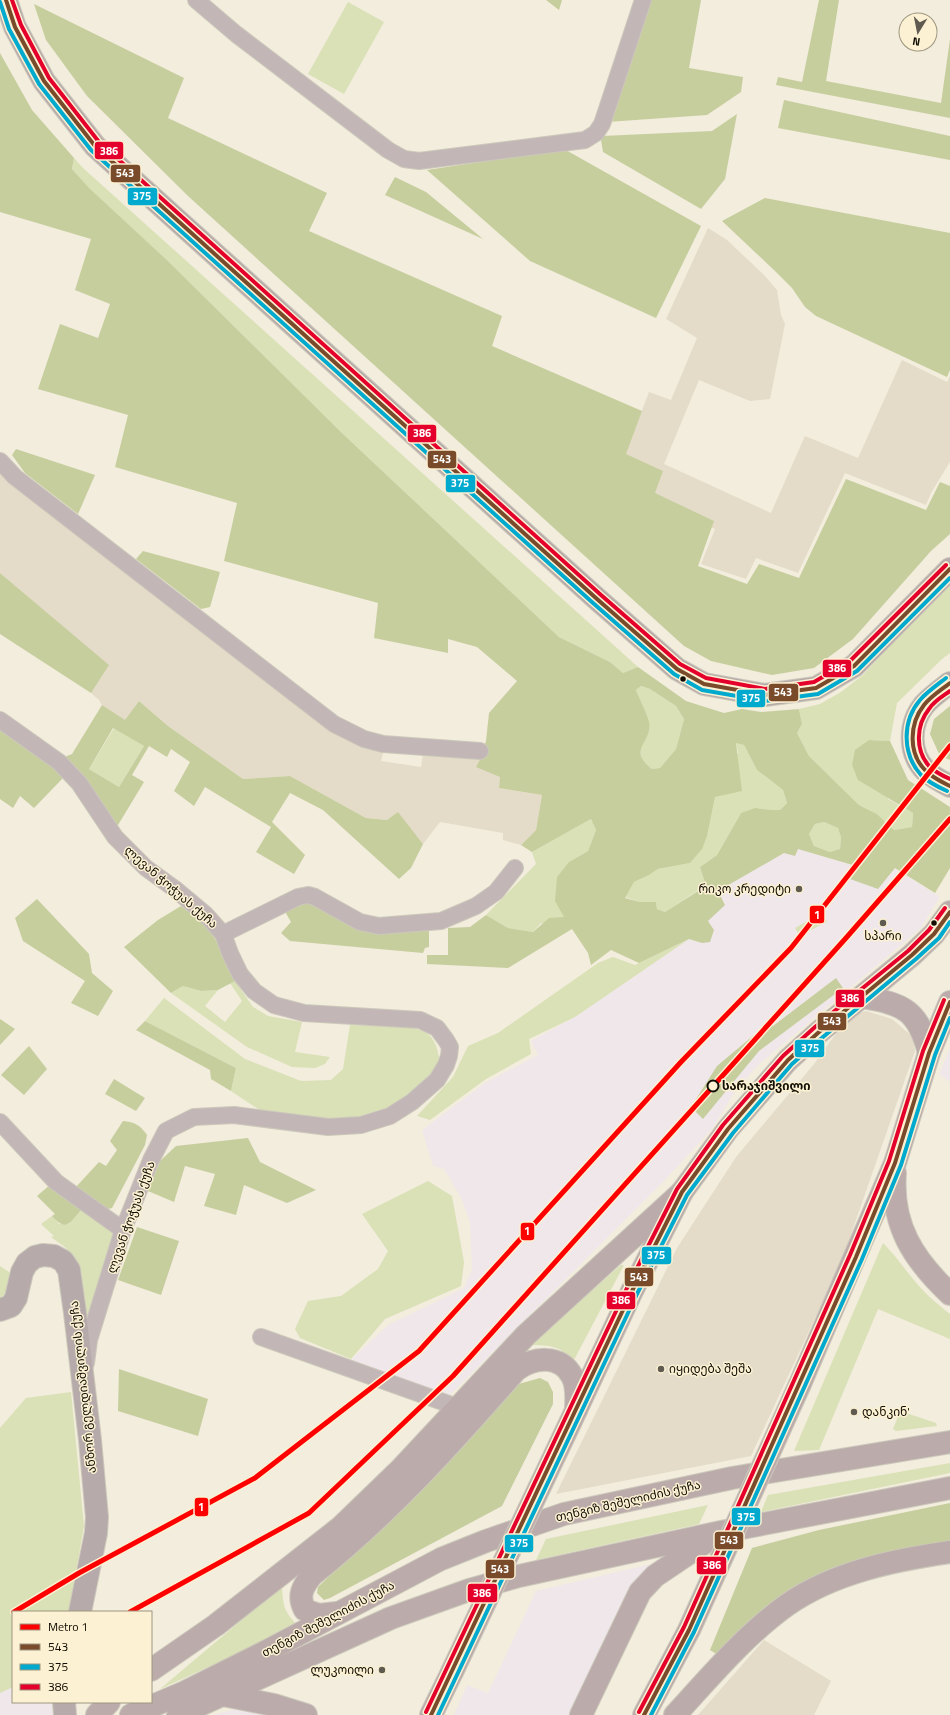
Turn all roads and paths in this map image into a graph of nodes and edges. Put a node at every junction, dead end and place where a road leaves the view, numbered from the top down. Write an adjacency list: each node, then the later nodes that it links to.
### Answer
1 (6, 0): 5 (main road)
2 (196, 0): 3 (street)
3 (644, 0)
4 (0, 461): 8 (street)
5 (950, 569)
6 (950, 683): 9 (main road)
7 (0, 720): 12 (street, ლევან ჭოჭუას ქუჩა)
8 (480, 752)
9 (950, 786)
10 (515, 868): 12 (street)
11 (950, 912): 13 (main road)
12 (224, 934): 19 (street, ლევან ჭოჭუას ქუჩა)
13 (862, 997): 15 (main road); 18 (main road)
14 (950, 1002): 15 (main road)
15 (929, 1053): 17 (main road)
16 (0, 1122): 19 (street)
17 (895, 1163): 20 (main road); 43 (main road, bridge)
18 (682, 1192): 24 (main road); 25 (main road)
19 (123, 1230): 23 (street, ლევან ჭოჭუას ქუჩა)
20 (950, 1294)
21 (0, 1310): 23 (main road, ანზორ გელდიაშვილის ქუჩა)
22 (261, 1337): 24 (street)
23 (83, 1380): 30 (main road, ანზორ გელდიაშვილის ქუჩა)
24 (457, 1407): 32 (main road)
25 (573, 1417): 31 (main road); 41 (main road, bridge)
26 (950, 1442): 31 (main road, თენგიზ შეშელიძის ქუჩა)
27 (950, 1488): 28 (main road, თენგიზ შეშელიძის ქუჩა)
28 (721, 1532): 33 (main road, თენგიზ შეშელიძის ქუჩა); 42 (main road)
29 (950, 1552): 44 (main road)
30 (80, 1611)
31 (341, 1612): 38 (main road, თენგიზ შეშელიძის ქუჩა)
32 (152, 1669)
33 (223, 1695): 39 (main road, თენგიზ შეშელიძის ქუჩა); 40 (main road)
34 (64, 1703): 36 (main road)
35 (108, 1703): 37 (main road)
36 (65, 1715)
37 (97, 1715)
38 (131, 1715)
39 (178, 1715)
40 (306, 1715)
41 (431, 1715)
42 (581, 1715)
43 (644, 1715)
44 (675, 1715)

